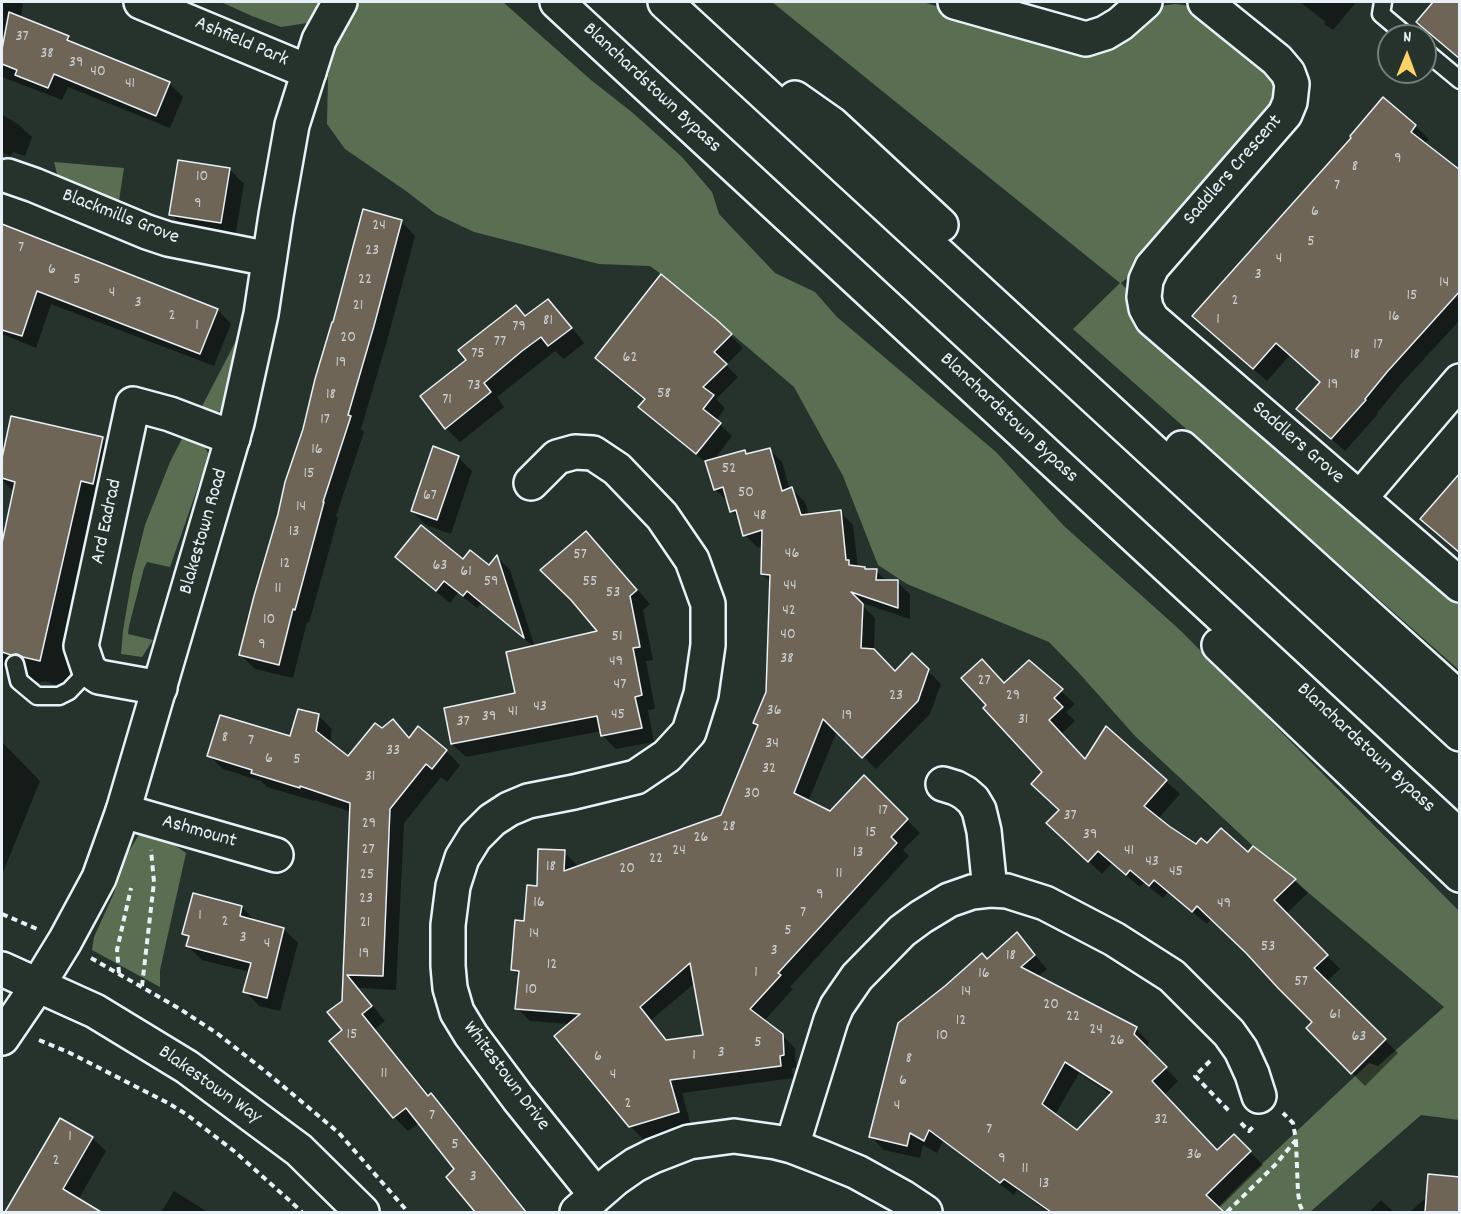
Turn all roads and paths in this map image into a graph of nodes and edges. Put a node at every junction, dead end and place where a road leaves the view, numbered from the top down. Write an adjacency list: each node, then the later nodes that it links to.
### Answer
1 (141, 2): 12 (main road, Ashfield Park)
2 (340, 2): 12 (main road, Blakestown Road)
3 (556, 2): 21 (main road, Blanchardstown Bypass)
4 (665, 2): 10 (main road)
5 (955, 2): 6 (main road)
6 (1145, 2)
7 (1205, 2): 16 (main road, Saddlers Crescent)
8 (1383, 2): 9 (lane)
9 (1393, 24)
10 (690, 25): 26 (main road); 27 (main road)
11 (1437, 61): 13 (lane)
12 (309, 72): 15 (main road, Blakestown Road)
13 (1460, 80)
14 (28, 175): 15 (main road, Blackmills Grove)
15 (269, 259): 18 (main road, Blakestown Road)
16 (1144, 297): 20 (main road, Saddlers Grove)
17 (1460, 381): 20 (main road)
18 (233, 438): 24 (main road, Ard Eadrad); 25 (main road, Blakestown Road)
19 (531, 483): 47 (main road, Whitestown Drive)
20 (1360, 498): 22 (main road, Saddlers Grove)
21 (1095, 500): 30 (main road, Blanchardstown Bypass); 32 (main road)
22 (1460, 585)
23 (15, 664): 24 (lane)
24 (89, 670): 25 (main road)
25 (160, 688): 29 (main road, Blakestown Road)
26 (1460, 699)
27 (1460, 734)
28 (944, 784): 34 (main road)
29 (138, 815): 31 (main road, Ashmount); 37 (main road, Blakestown Road); 38 (path)
30 (1460, 837)
31 (276, 855)
32 (1460, 875)
33 (134, 881): 36 (path)
34 (990, 890): 42 (main road); 46 (main road)
35 (2, 969): 37 (main road, Blakestown Way)
36 (119, 973)
37 (38, 985): 39 (main road, Blakestown Road); 49 (main road, Blakestown Way)
38 (142, 986)
39 (2, 1038)
40 (39, 1040): 48 (path)
41 (1213, 1058): 43 (path)
42 (1264, 1110): 44 (path); 45 (path)
43 (1233, 1114)
44 (1241, 1123)
45 (1296, 1140): 51 (path); 52 (path)
46 (792, 1146): 47 (main road); 50 (main road)
47 (587, 1204)
48 (302, 1212)
49 (362, 1212)
50 (925, 1212)
51 (1227, 1212)
52 (1303, 1212)

